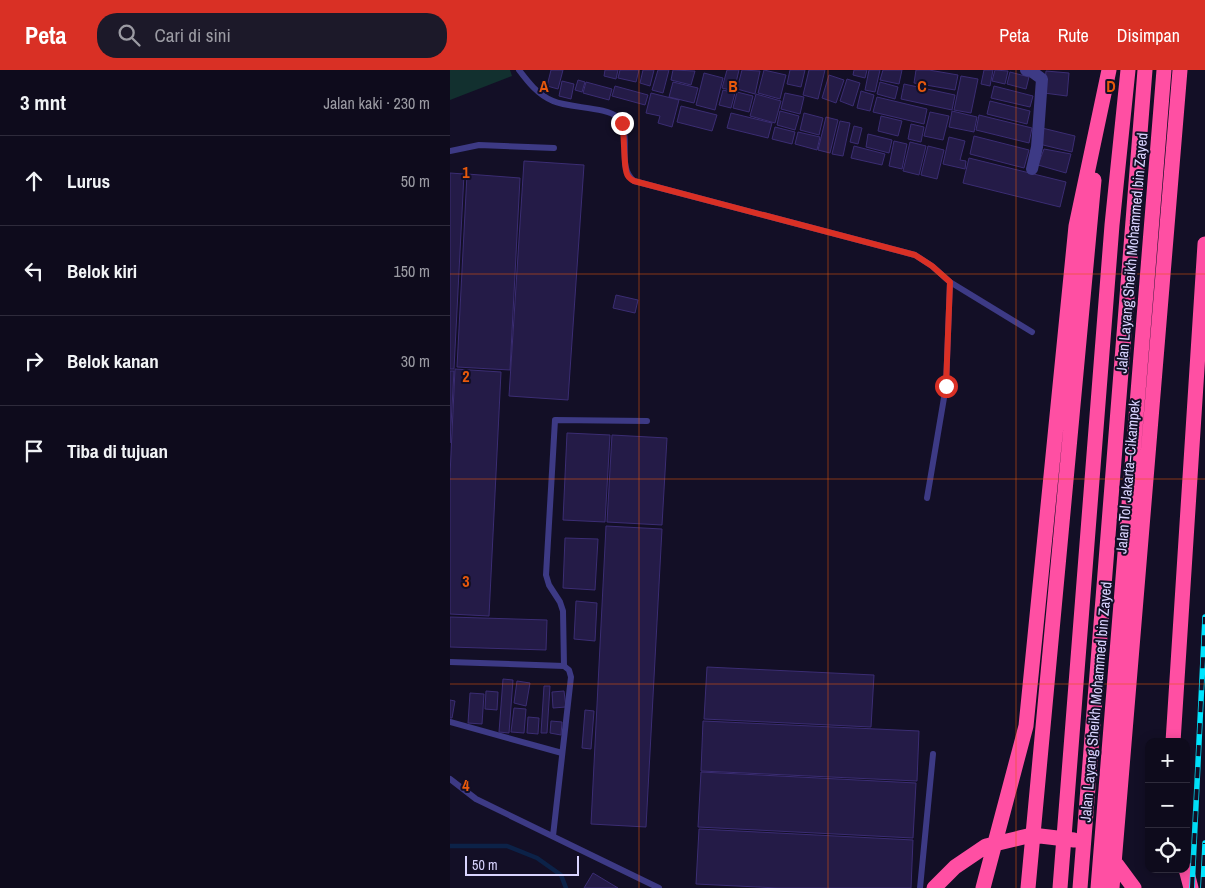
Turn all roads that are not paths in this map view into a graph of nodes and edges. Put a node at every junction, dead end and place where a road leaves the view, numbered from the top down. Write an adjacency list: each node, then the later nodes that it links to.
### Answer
1 (519, 70): 13 (lane)
2 (1026, 70): 11 (street)
3 (1109, 70): 8 (highway)
4 (1128, 70): 31 (highway)
5 (1145, 70): 32 (highway, Jalan Layang Sheikh Mohammed bin Zayed)
6 (1164, 70): 33 (highway, Jalan Layang Sheikh Mohammed bin Zayed)
7 (1180, 70): 34 (highway, Jalan Tol Jakarta–Cikampek)
8 (1102, 105): 29 (highway); 30 (highway)
9 (554, 148): 10 (lane)
10 (450, 152)
11 (1032, 169)
12 (1205, 244): 20 (highway)
13 (950, 282): 14 (lane); 16 (lane)
14 (1032, 332)
15 (647, 421): 18 (lane)
16 (927, 498)
17 (450, 662): 18 (lane)
18 (564, 666): 21 (lane)
19 (450, 722): 21 (lane)
20 (1173, 738)
21 (562, 753): 24 (lane)
22 (933, 754): 27 (lane)
23 (450, 779): 24 (lane)
24 (553, 836): 26 (lane)
25 (1186, 873): 36 (highway)
26 (659, 888)
27 (920, 888)
28 (934, 888): 35 (highway)
29 (983, 888)
30 (1028, 888)
31 (1060, 888)
32 (1080, 888)
33 (1098, 888)
34 (1112, 888)
35 (1134, 888)
36 (1189, 888)

